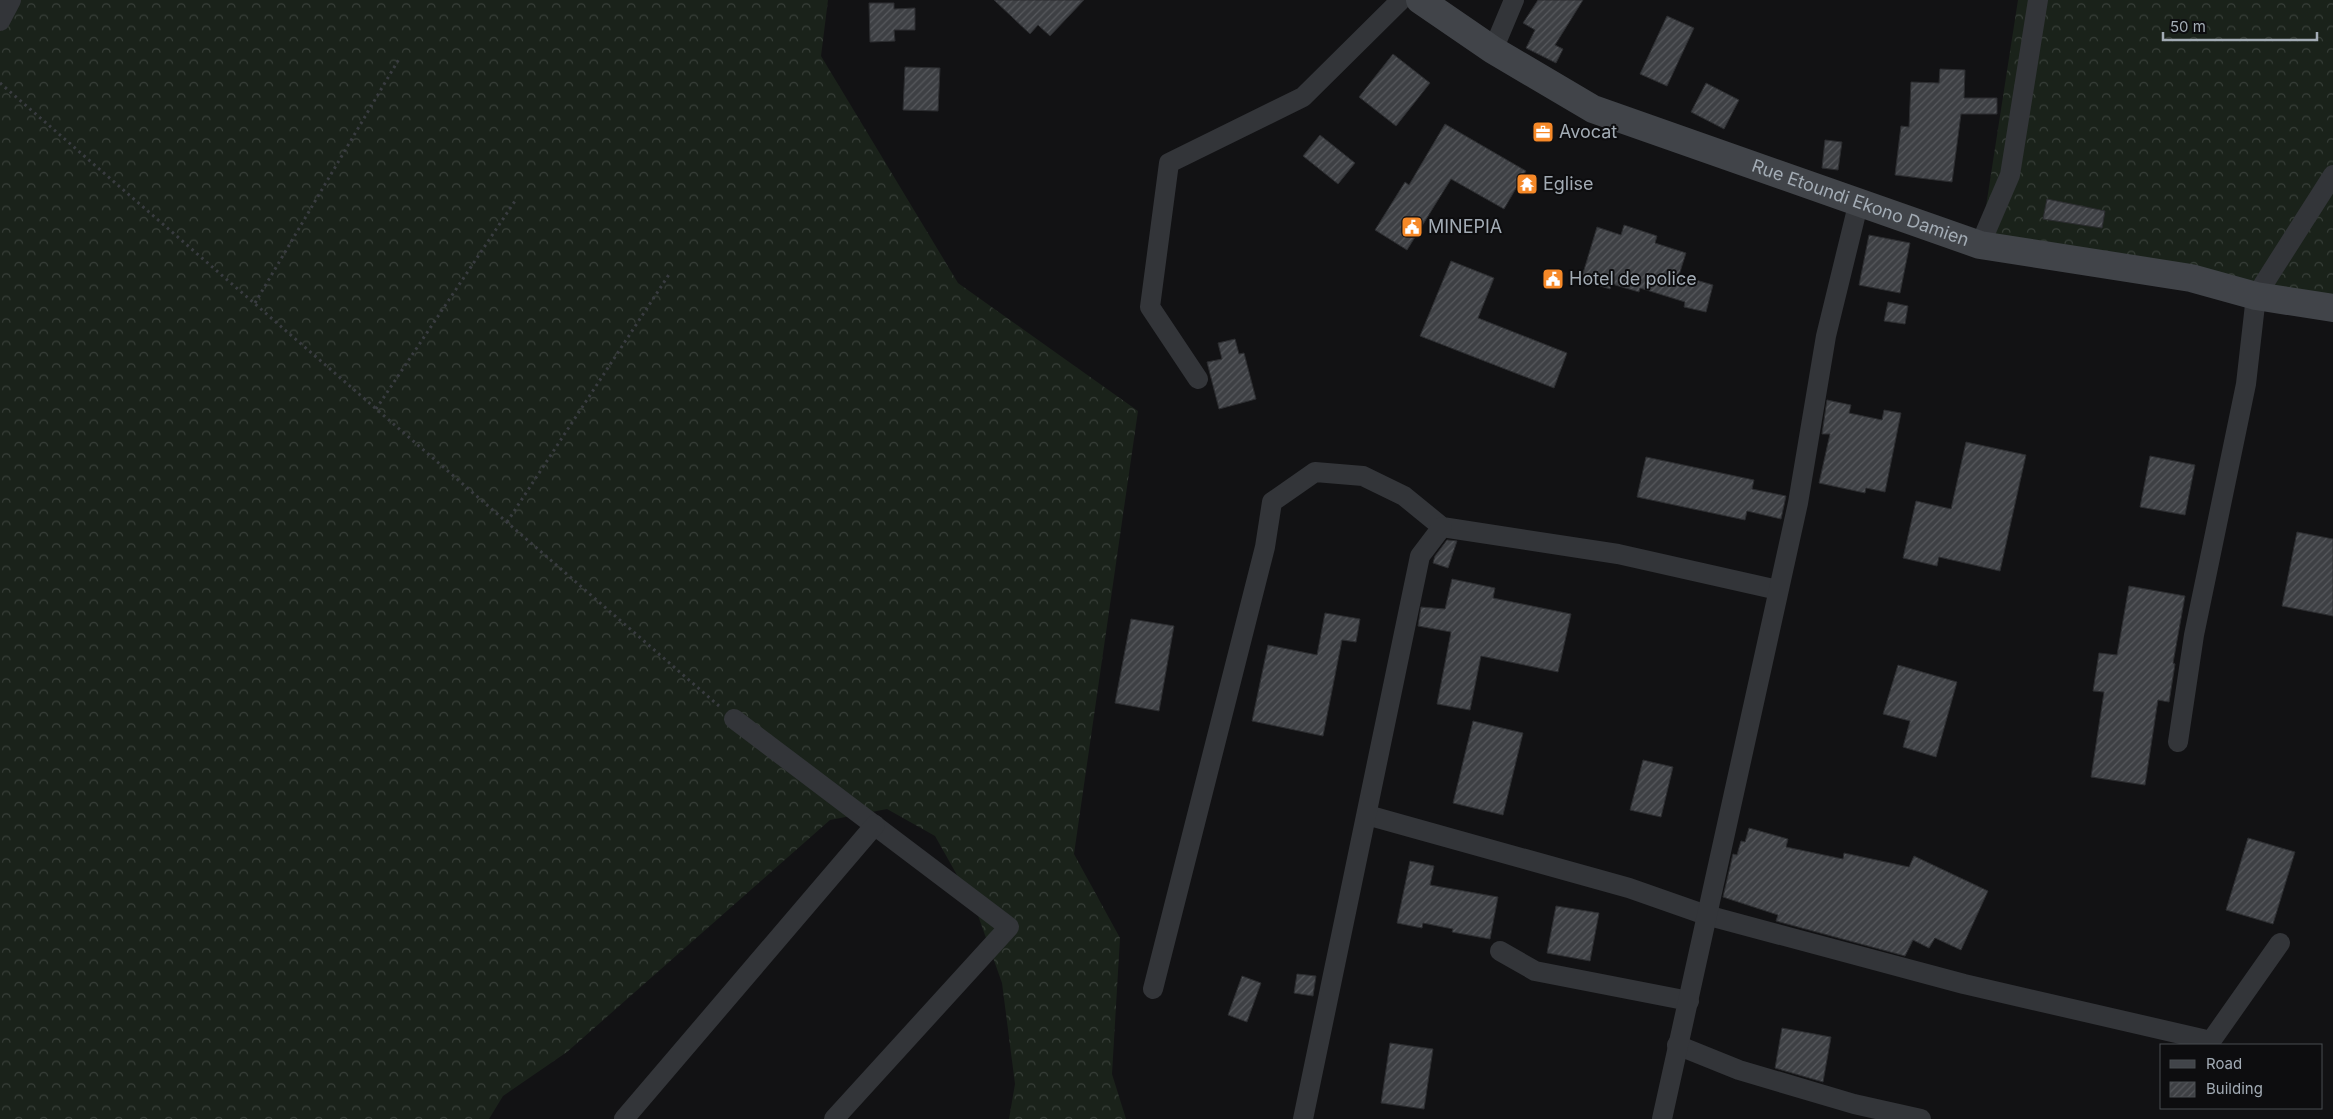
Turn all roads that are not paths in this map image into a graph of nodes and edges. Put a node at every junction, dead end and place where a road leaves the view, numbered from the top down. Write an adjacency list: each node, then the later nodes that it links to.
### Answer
1 (11, 0): 6 (street)
2 (1400, 0): 13 (street)
3 (1420, 0): 7 (street, Rue Etoundi Ekono Damien)
4 (1514, 0): 7 (street)
5 (2038, 0): 10 (street)
6 (0, 21)
7 (1493, 50): 9 (street, Rue Etoundi Ekono Damien)
8 (2333, 175): 11 (street)
9 (1859, 201): 10 (street, Rue Etoundi Ekono Damien); 15 (street)
10 (1980, 245): 11 (street, Rue Etoundi Ekono Damien)
11 (2256, 296): 12 (street, Rue Etoundi Ekono Damien); 17 (street)
12 (2333, 308)
13 (1198, 379)
14 (1442, 527): 15 (street); 18 (street); 23 (street)
15 (1778, 590): 20 (street)
16 (734, 719): 19 (street)
17 (2178, 742)
18 (1367, 815): 20 (street); 28 (street)
19 (875, 825): 26 (street); 27 (street)
20 (1706, 915): 21 (street); 24 (street)
21 (2280, 943)
22 (1500, 951): 24 (street)
23 (1153, 989)
24 (1688, 1001): 25 (street)
25 (1677, 1044): 29 (street); 30 (street)
26 (624, 1119)
27 (834, 1119)
28 (1303, 1119)
29 (1662, 1119)
30 (1921, 1119)

